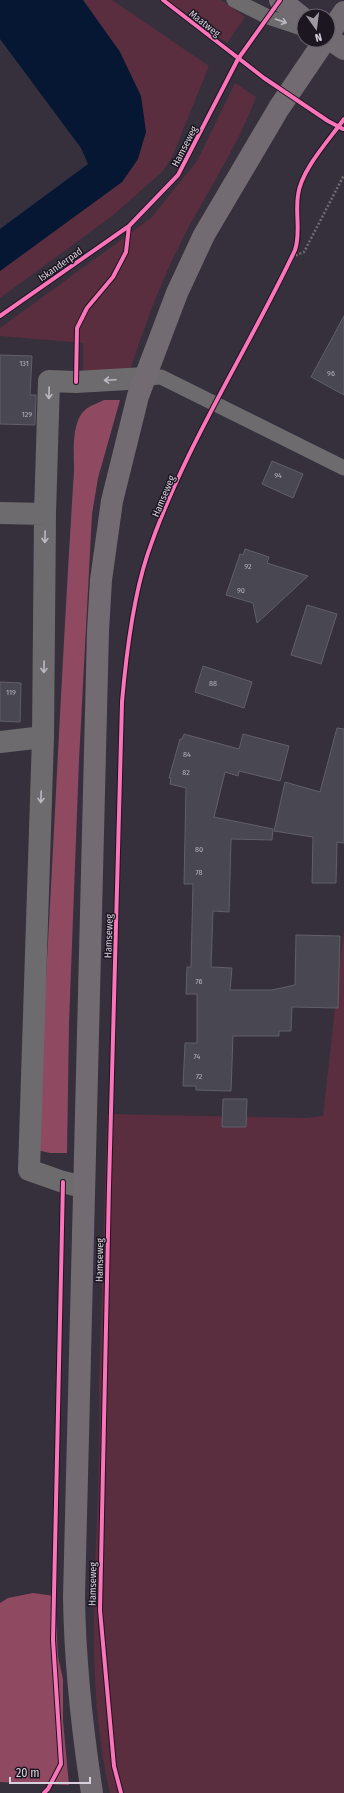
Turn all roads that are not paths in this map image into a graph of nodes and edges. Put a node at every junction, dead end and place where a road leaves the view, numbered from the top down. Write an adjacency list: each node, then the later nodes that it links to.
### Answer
1 (234, 0): 6 (lane, one-way to 6)
2 (280, 0): 4 (street)
3 (344, 12): 5 (street)
4 (296, 13)
5 (336, 24)
6 (296, 26)
7 (320, 48): 8 (street, Hamseweg)
8 (144, 378): 9 (lane); 11 (street, one-way to 11); 14 (street, Hamseweg)
9 (344, 468)
10 (0, 514): 11 (street)
11 (46, 514): 12 (street, one-way to 12)
12 (43, 737): 13 (street); 14 (street, one-way to 14)
13 (0, 742)
14 (73, 1185): 15 (street, Hamseweg)
15 (92, 1793)

